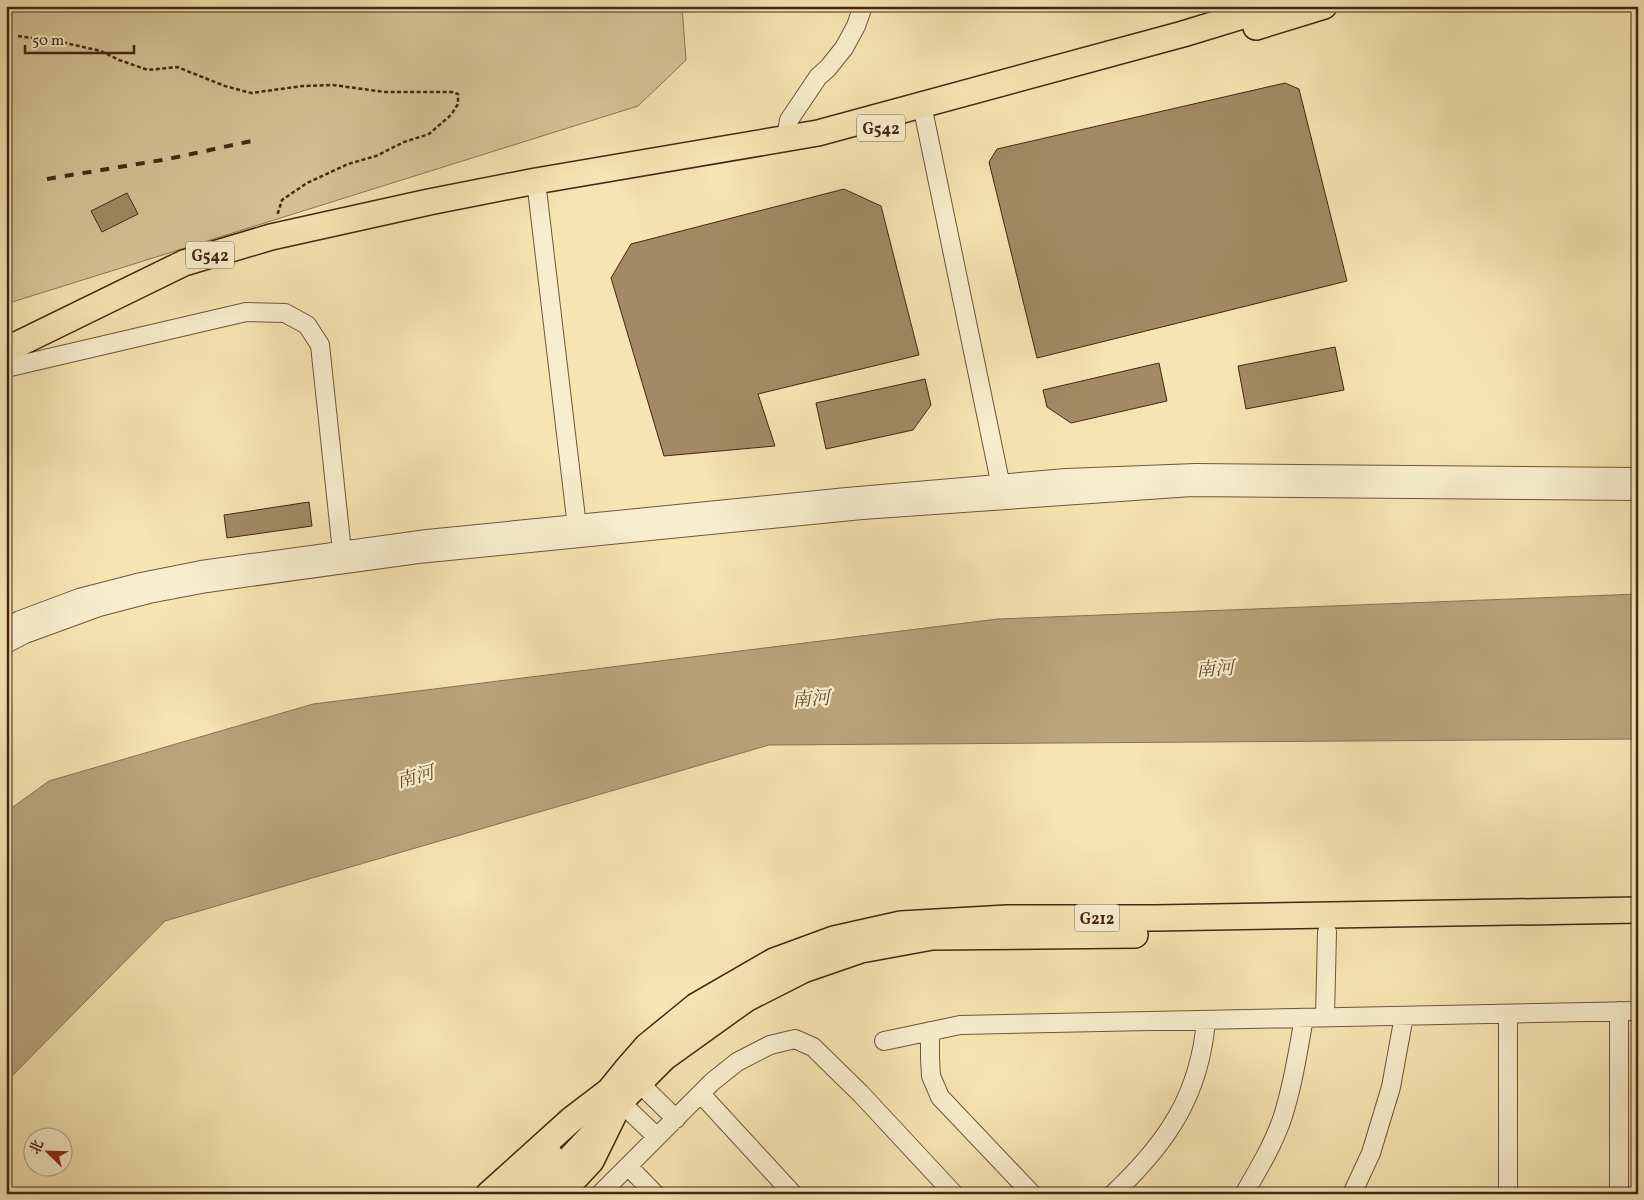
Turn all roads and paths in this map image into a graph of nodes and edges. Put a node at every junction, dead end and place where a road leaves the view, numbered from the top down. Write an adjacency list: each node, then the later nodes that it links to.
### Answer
1 (863, 6): 6 (street)
2 (1275, 6): 5 (highway, G542)
3 (1324, 6): 5 (highway, G542)
4 (18, 36): 8 (path)
5 (923, 111): 6 (highway, G542); 7 (highway, G542); 13 (street)
6 (786, 138): 7 (highway, G542)
7 (536, 188): 8 (highway, G542); 14 (street)
8 (271, 237): 9 (highway, G542)
9 (6, 350)
10 (6, 368): 15 (street)
11 (1638, 477): 13 (street)
12 (1638, 491): 13 (street)
13 (1002, 492): 14 (street)
14 (578, 531): 15 (street)
15 (343, 557): 16 (street); 17 (street)
16 (6, 627)
17 (6, 644)
18 (1638, 910): 30 (highway, G212)
19 (1638, 927): 20 (highway, G212)
20 (1327, 932): 25 (street); 30 (highway, G212)
21 (1619, 1011): 22 (street); 23 (street); 49 (street)
22 (1638, 1011)
23 (1508, 1014): 24 (street); 48 (street)
24 (1404, 1016): 25 (street); 47 (street)
25 (1325, 1017): 26 (street)
26 (1304, 1018): 27 (street); 46 (street)
27 (1206, 1020): 28 (street); 45 (street)
28 (930, 1031): 29 (street); 44 (street)
29 (884, 1041)
30 (632, 1076): 32 (highway, G212); 33 (street)
31 (701, 1094): 33 (street); 42 (street); 43 (street)
32 (615, 1096): 34 (street); 36 (highway); 37 (main road); 38 (main road); 39 (highway)
33 (676, 1119): 34 (street)
34 (657, 1137): 35 (street)
35 (628, 1166): 40 (street); 41 (street)
36 (489, 1194)
37 (511, 1194)
38 (534, 1194)
39 (560, 1194)
40 (600, 1194)
41 (655, 1194)
42 (793, 1194)
43 (954, 1194)
44 (1032, 1194)
45 (1113, 1194)
46 (1244, 1194)
47 (1352, 1194)
48 (1508, 1194)
49 (1619, 1194)

